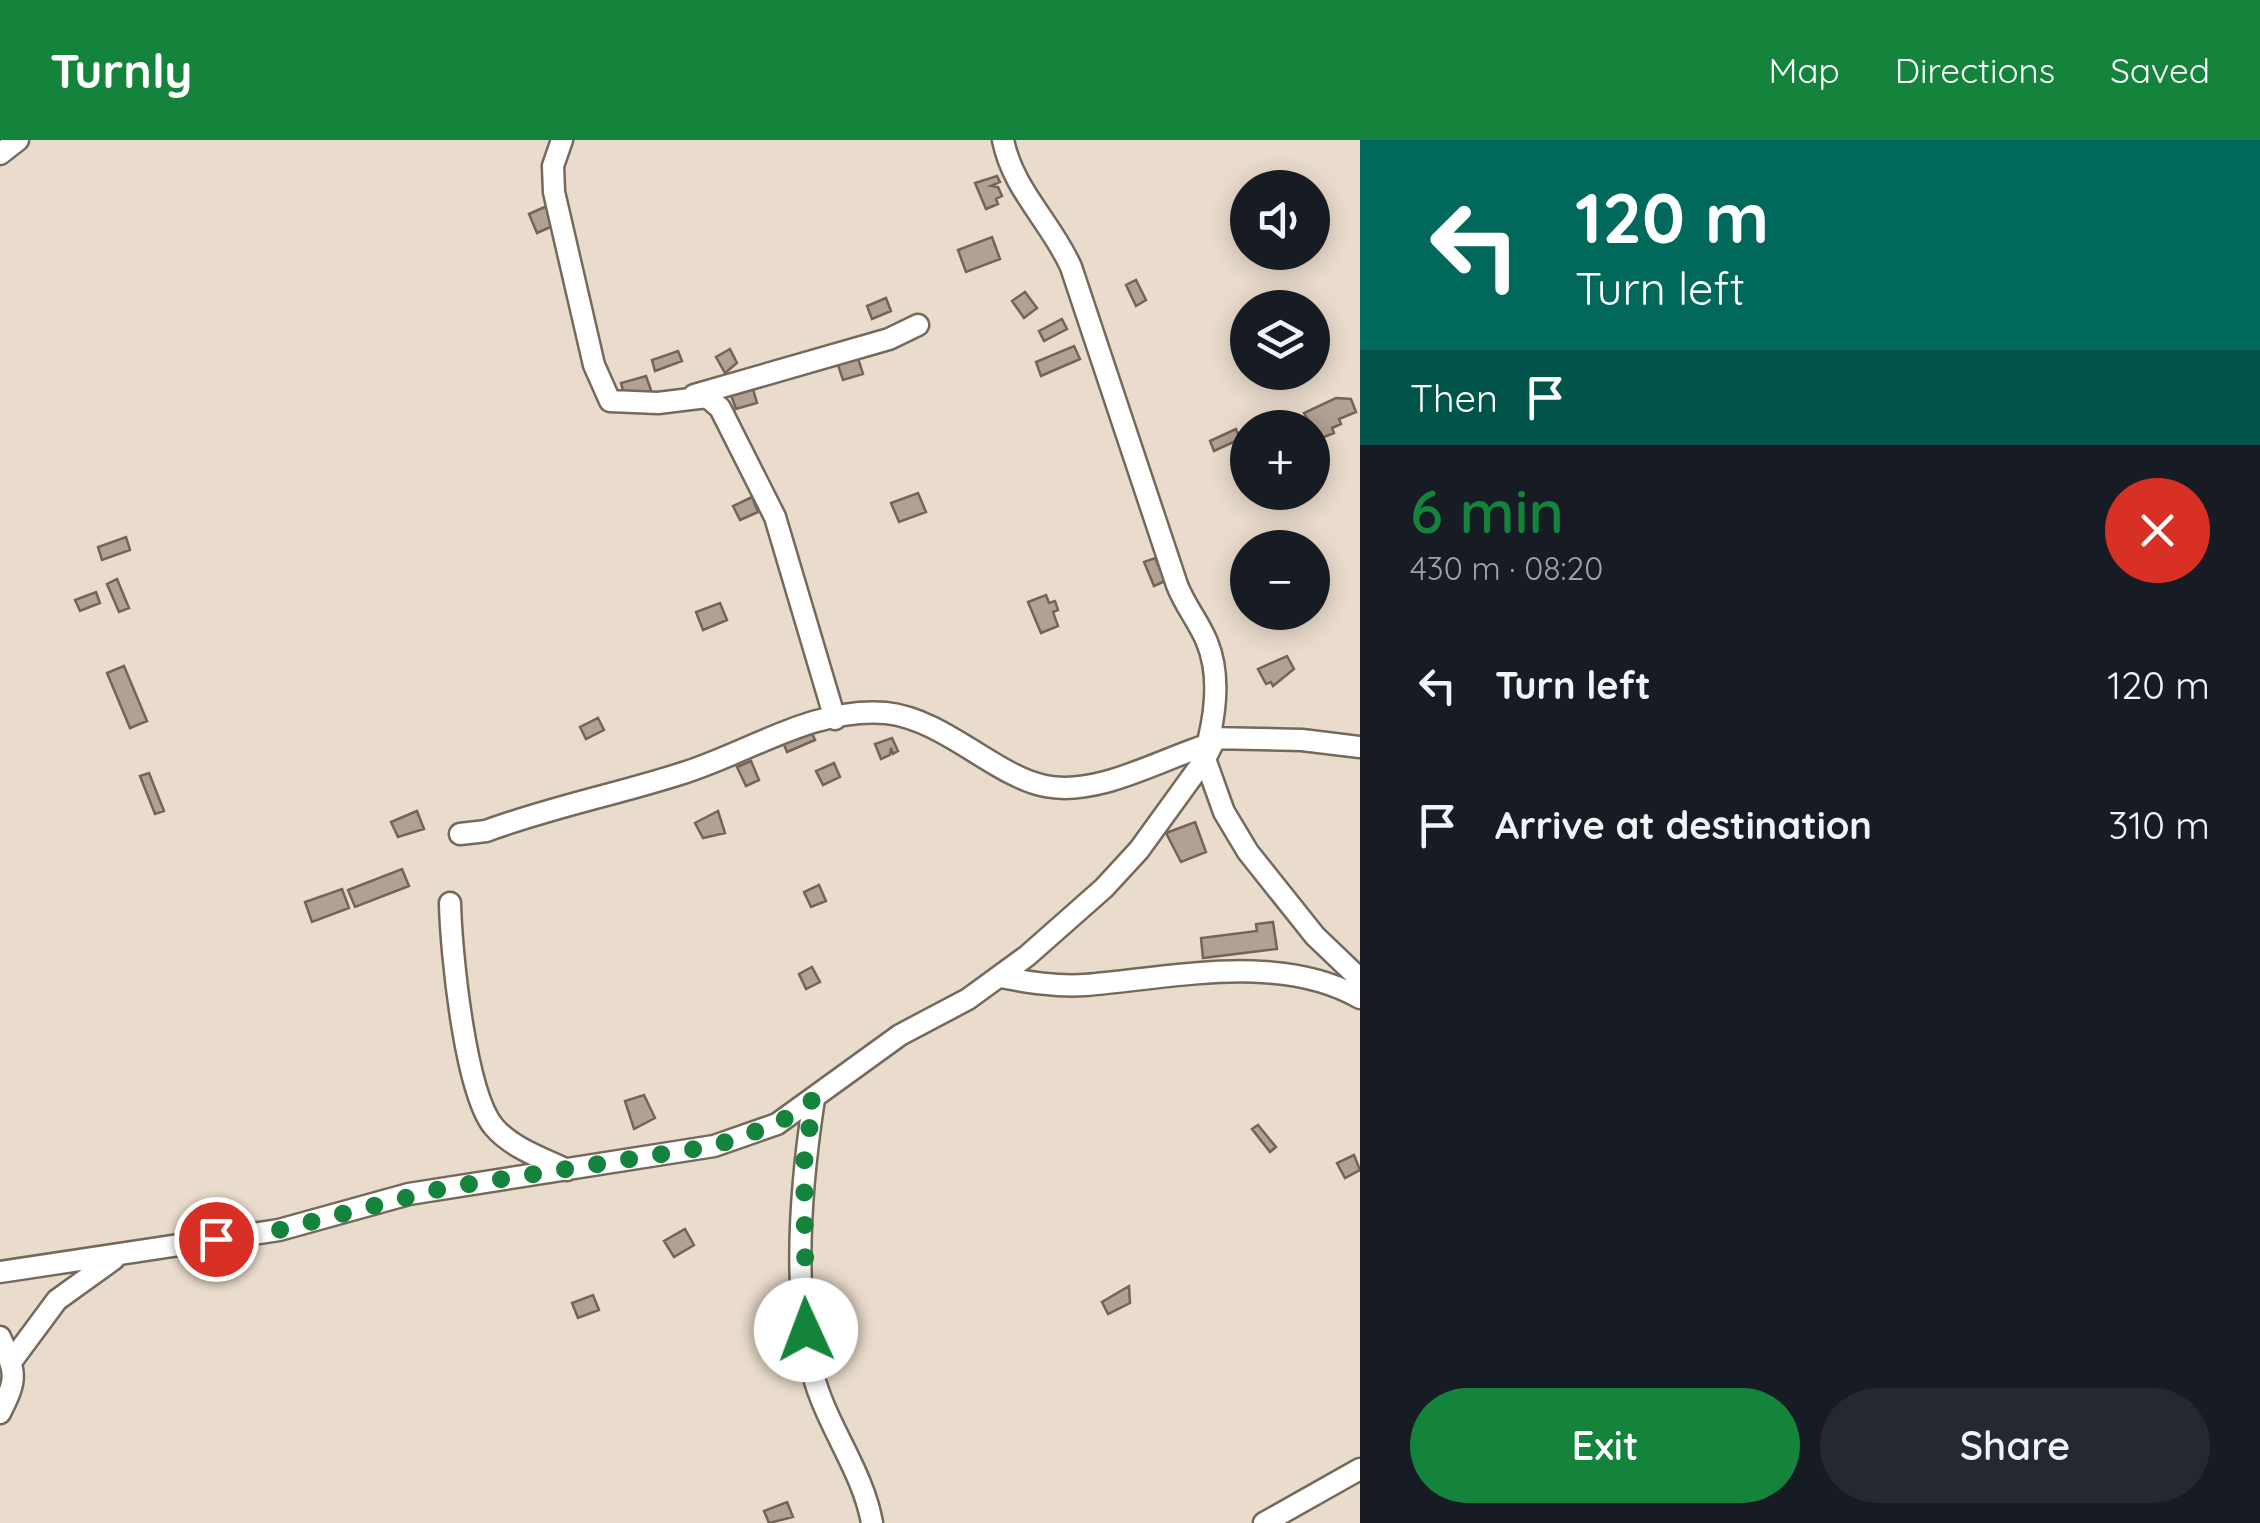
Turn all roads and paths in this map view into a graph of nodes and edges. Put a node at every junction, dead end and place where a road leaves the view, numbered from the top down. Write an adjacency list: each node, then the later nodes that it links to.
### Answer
1 (18, 140): 4 (street)
2 (562, 140): 6 (street)
3 (1003, 140): 8 (street)
4 (0, 154)
5 (918, 326): 6 (street)
6 (687, 397): 7 (street)
7 (835, 719): 8 (street); 10 (street)
8 (1209, 747): 9 (street); 12 (street); 13 (street)
9 (1360, 747)
10 (460, 834)
11 (450, 904): 16 (street)
12 (1000, 977): 14 (street); 15 (street)
13 (1360, 979)
14 (1360, 998)
15 (814, 1099): 16 (street); 23 (street)
16 (567, 1170): 17 (street)
17 (120, 1253): 18 (street); 20 (street)
18 (0, 1272)
19 (0, 1337): 20 (street)
20 (10, 1362): 21 (street)
21 (0, 1414)
22 (1360, 1469): 24 (street)
23 (872, 1523)
24 (1264, 1523)

